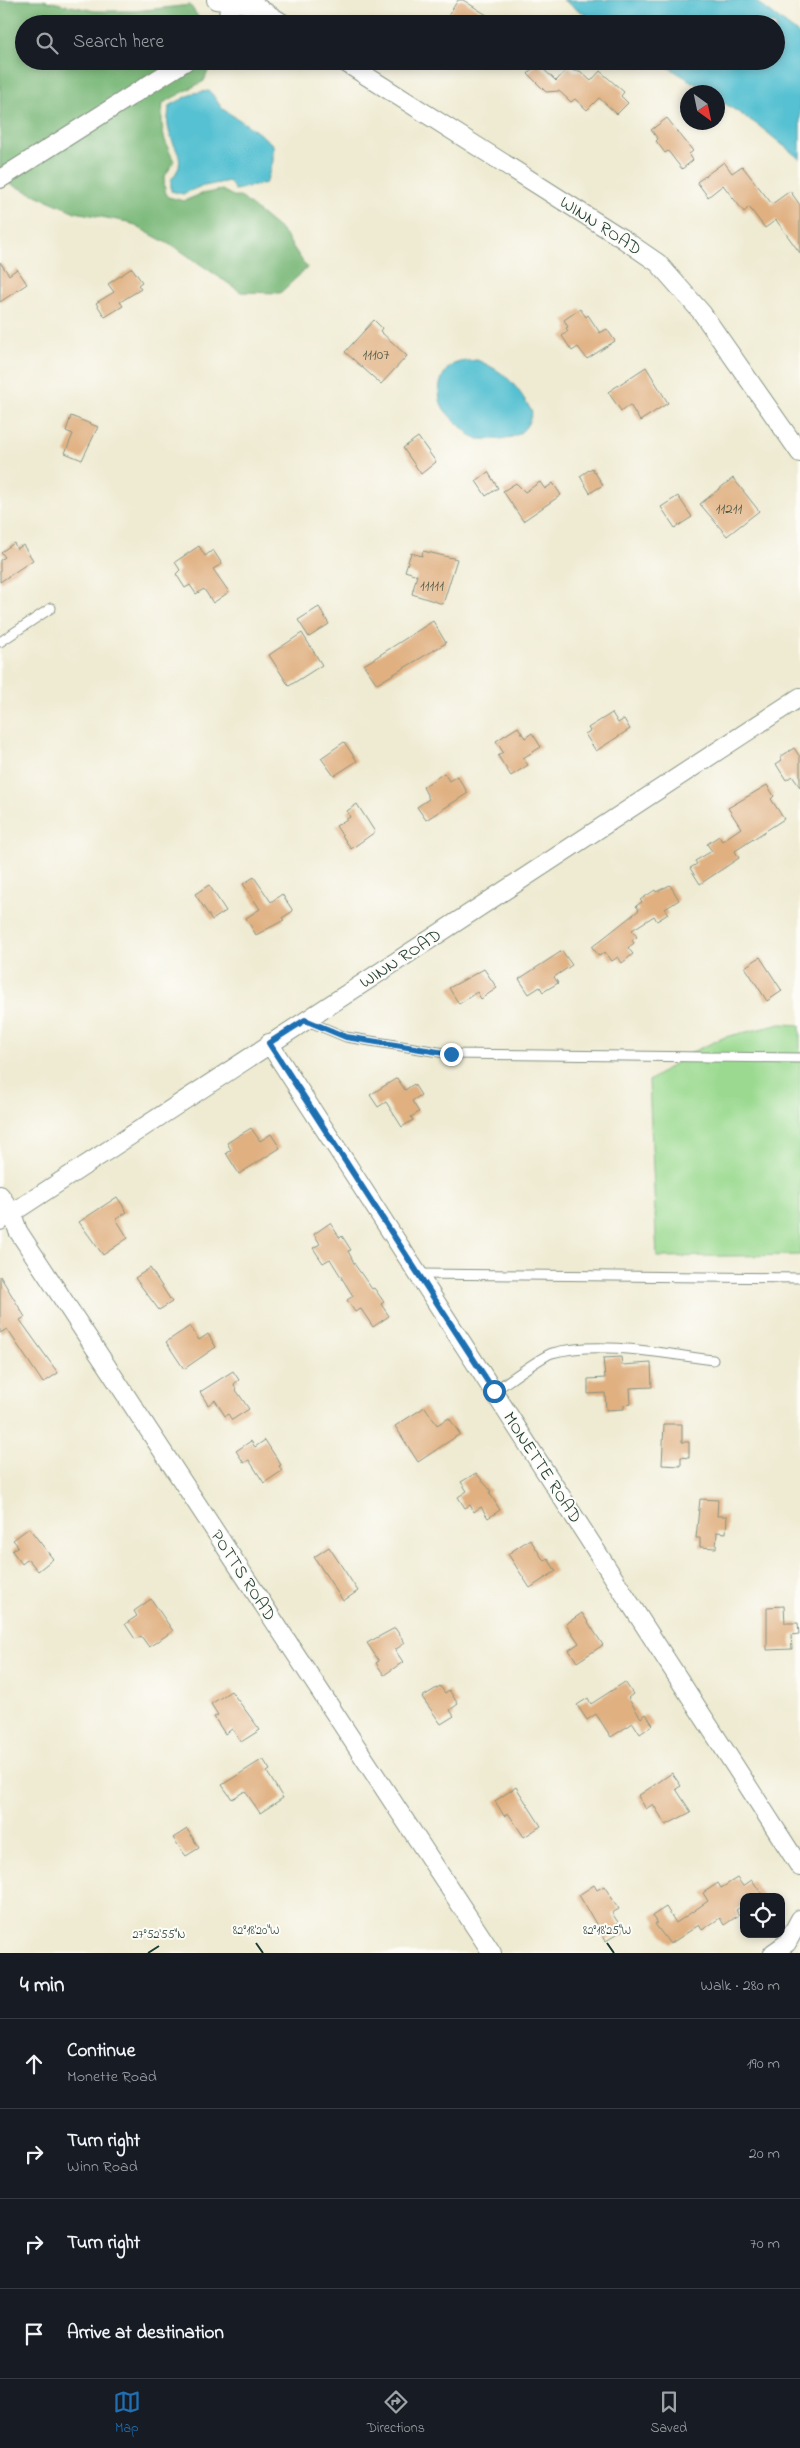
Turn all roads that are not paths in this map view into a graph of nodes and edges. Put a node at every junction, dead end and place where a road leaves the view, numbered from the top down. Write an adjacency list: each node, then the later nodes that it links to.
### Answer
1 (224, 1): 2 (street); 3 (street)
2 (225, 15)
3 (270, 15)
4 (172, 70): 6 (street)
5 (357, 70): 7 (street, WINN ROAD)
6 (0, 179)
7 (800, 453)
8 (51, 608): 9 (lane)
9 (0, 642)
10 (800, 697): 11 (street, WINN ROAD)
11 (305, 1020): 12 (street, WINN ROAD); 13 (lane)
12 (269, 1043): 15 (street, WINN ROAD); 16 (street, MONETTE ROAD)
13 (800, 1058)
14 (0, 1195): 15 (street, POTTS ROAD)
15 (6, 1217): 22 (street, POTTS ROAD)
16 (419, 1274): 17 (lane); 19 (street, MONETTE ROAD)
17 (800, 1278)
18 (713, 1360): 19 (lane)
19 (494, 1391): 20 (street, MONETTE ROAD)
20 (800, 1867)
21 (800, 1919): 23 (street)
22 (492, 1953)
23 (772, 1953)

